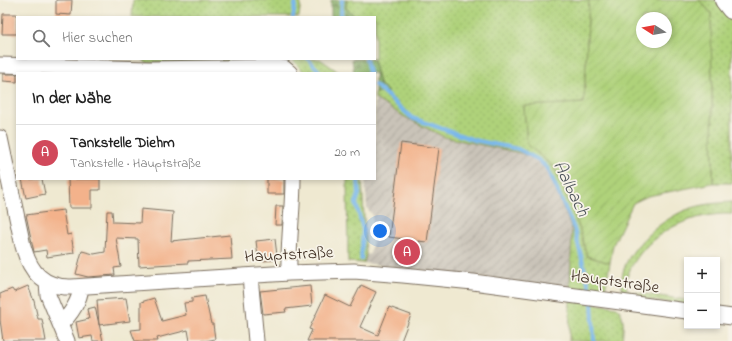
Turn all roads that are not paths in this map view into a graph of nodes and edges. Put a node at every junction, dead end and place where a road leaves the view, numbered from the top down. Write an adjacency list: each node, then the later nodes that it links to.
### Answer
1 (725, 0): 2 (main road)
2 (732, 9)
3 (0, 65): 4 (street)
4 (289, 72)
5 (0, 138): 9 (street)
6 (293, 180): 7 (street)
7 (289, 273): 8 (street, Hauptstraße); 11 (street, Hauptstraße)
8 (250, 276): 10 (street, Hauptstraße); 16 (street)
9 (47, 283): 10 (street, Hauptstraße); 14 (street)
10 (81, 287): 14 (street)
11 (684, 311)
12 (720, 315): 13 (street)
13 (732, 317)
14 (60, 324): 15 (street)
15 (67, 341)
16 (256, 341)

